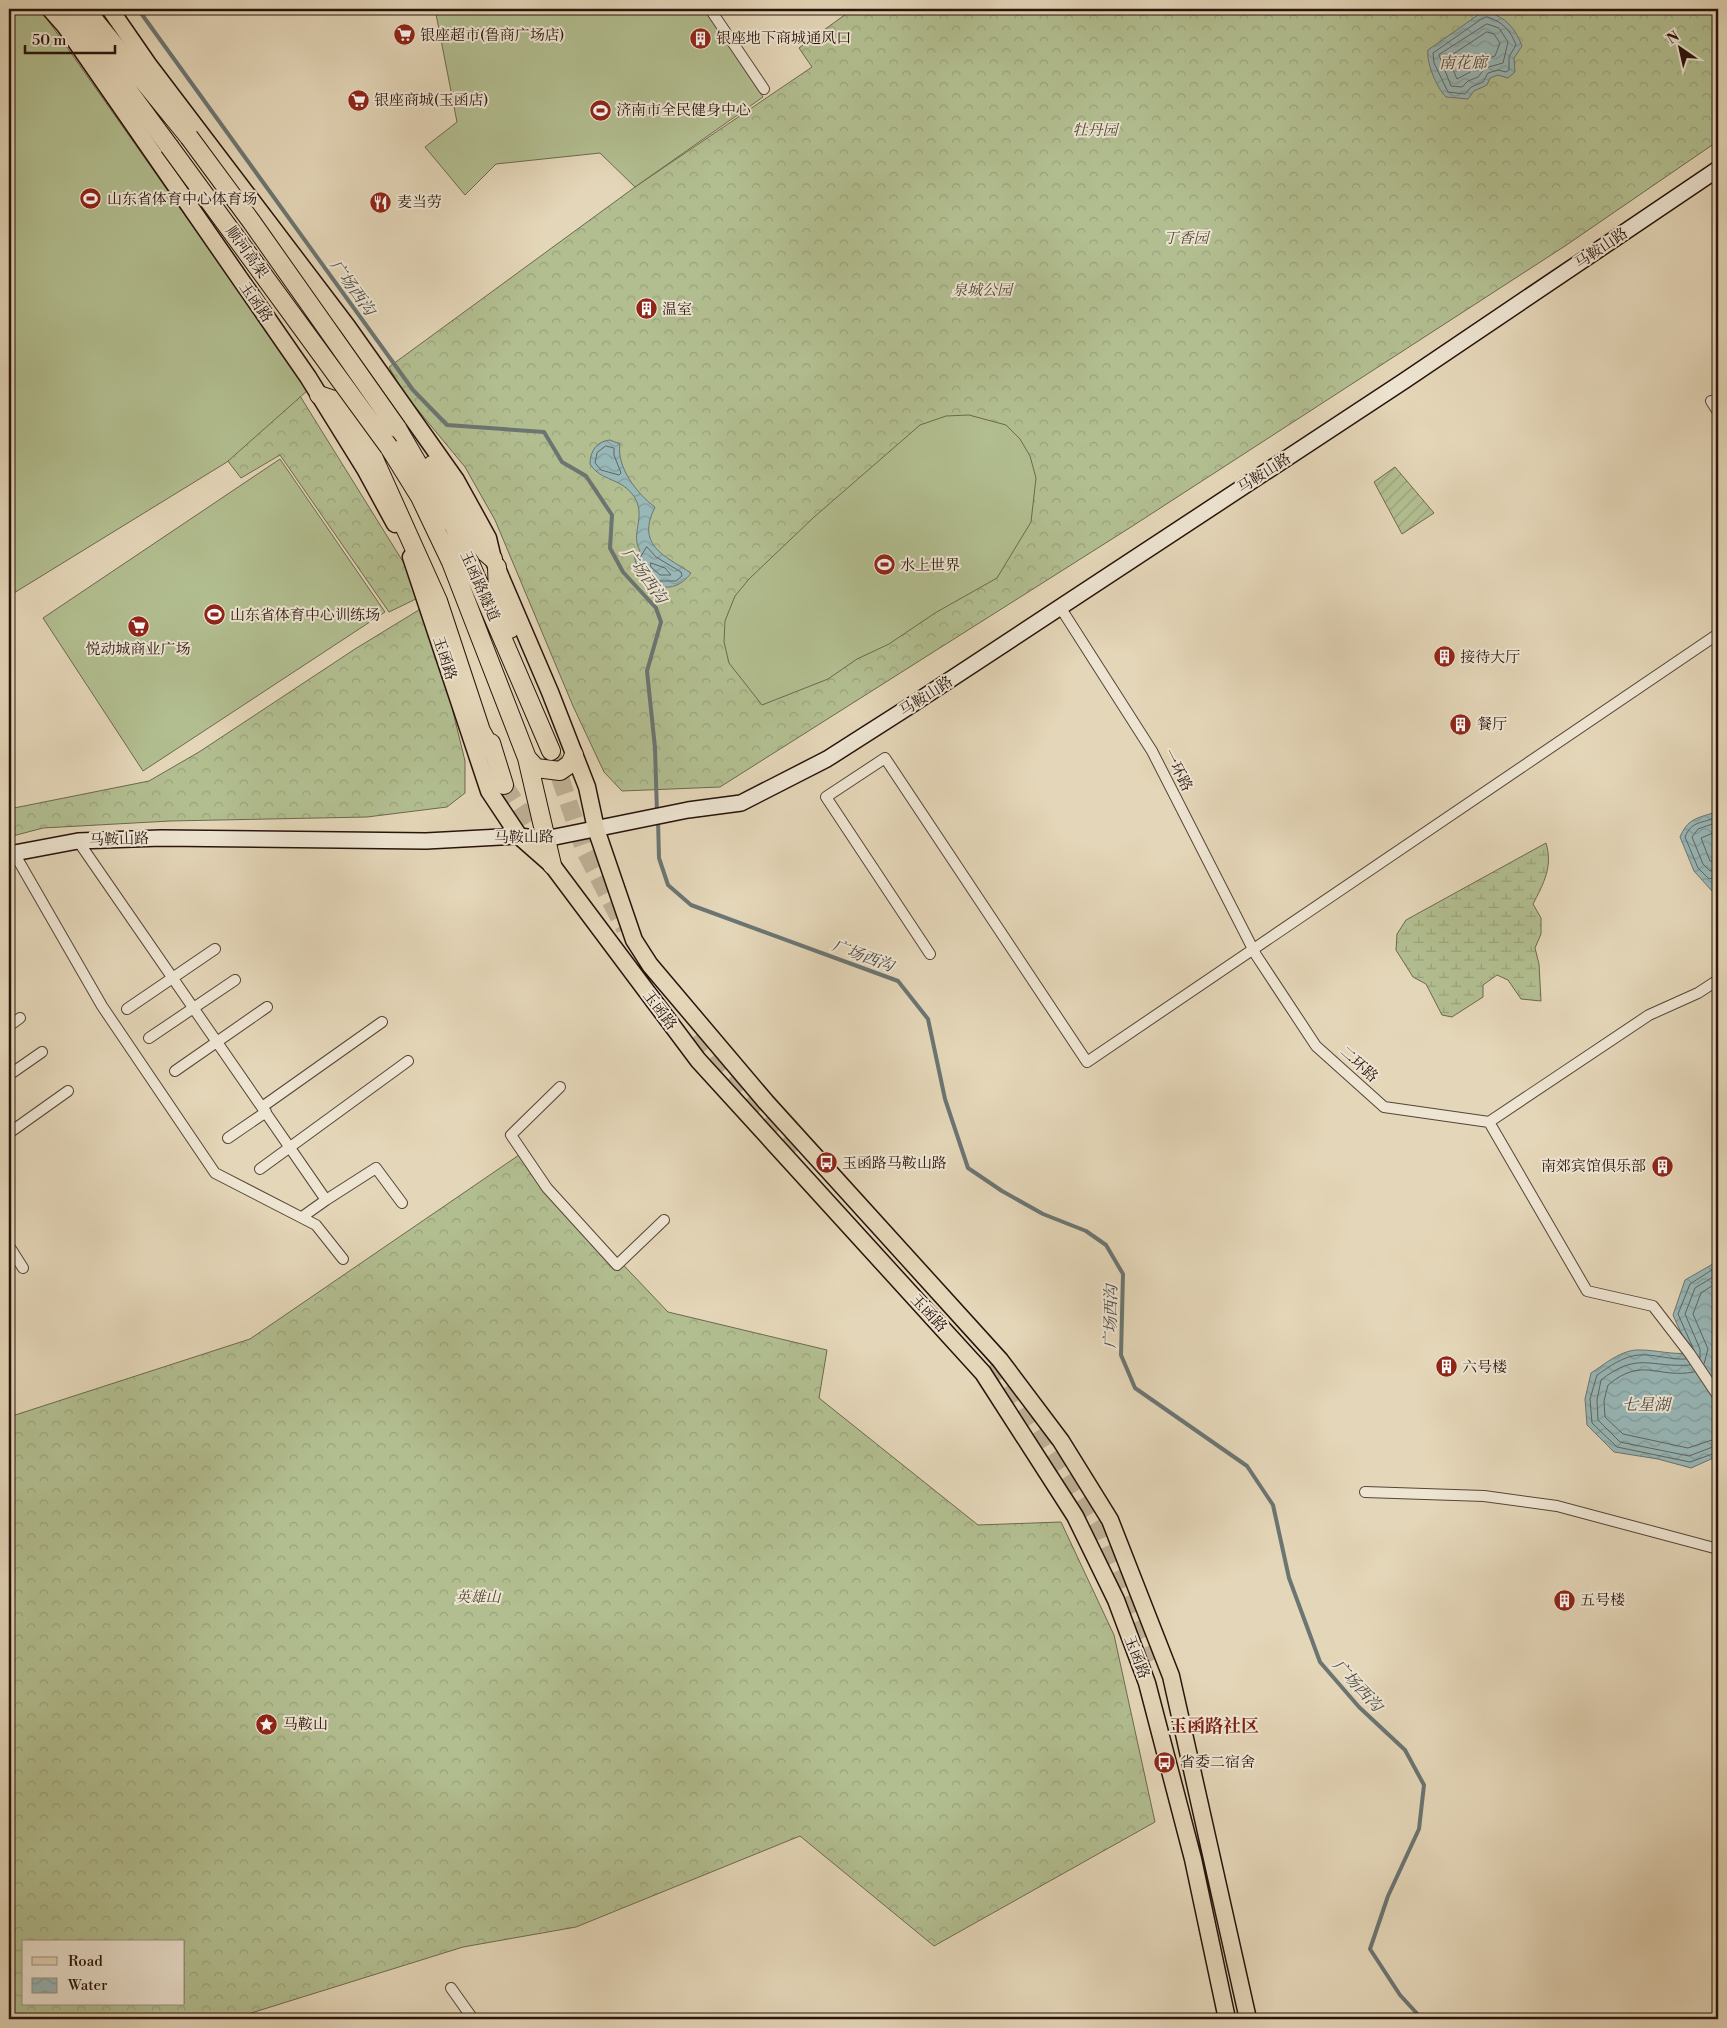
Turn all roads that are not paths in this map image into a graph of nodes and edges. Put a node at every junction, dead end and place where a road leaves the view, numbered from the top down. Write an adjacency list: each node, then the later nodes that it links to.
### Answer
1 (50, 9): 9 (main road, 玉函路)
2 (68, 9): 14 (highway, 顺河高架, bridge)
3 (85, 9): 13 (highway, 顺河高架, bridge)
4 (110, 9): 8 (main road, 玉函路)
5 (710, 9): 6 (street)
6 (764, 89)
7 (1718, 169): 16 (main road, 马鞍山路)
8 (310, 277): 9 (main road); 15 (main road, 玉函路)
9 (263, 314): 10 (main road, 玉函路)
10 (319, 395): 20 (highway); 25 (main road, 玉函路)
11 (1711, 401): 12 (street)
12 (1718, 412)
13 (397, 428): 15 (highway); 18 (highway, 玉函路隧道)
14 (389, 448): 20 (highway); 22 (highway)
15 (495, 563): 18 (highway); 21 (main road, 玉函路)
16 (1060, 607): 24 (main road, 马鞍山路); 31 (street, 一环路)
17 (1718, 634): 31 (street)
18 (537, 716): 19 (highway, 玉函路隧道)
19 (551, 751)
20 (494, 754): 23 (highway)
21 (574, 755): 22 (highway); 24 (main road, 玉函路)
22 (527, 758): 26 (highway)
23 (504, 785)
24 (596, 829): 26 (main road, 马鞍山路); 69 (main road, 玉函路)
25 (518, 836): 26 (main road, 马鞍山路); 27 (main road, 马鞍山路); 29 (main road, 玉函路)
26 (545, 839): 29 (highway)
27 (78, 841): 28 (main road, 马鞍山路); 33 (street)
28 (11, 854): 58 (street)
29 (552, 865): 68 (main road, 玉函路)
30 (215, 949): 33 (street)
31 (1254, 952): 32 (street); 51 (street, 二环路)
32 (930, 954)
33 (172, 977): 36 (street); 38 (street)
34 (235, 980): 36 (street)
35 (1718, 980): 51 (street)
36 (194, 1008): 42 (street); 43 (street)
37 (267, 1008): 43 (street)
38 (127, 1009)
39 (20, 1018): 41 (street)
40 (382, 1022): 50 (street)
41 (9, 1026)
42 (149, 1038)
43 (216, 1041): 46 (street); 50 (street)
44 (42, 1052): 47 (street)
45 (408, 1061): 54 (street)
46 (175, 1071)
47 (9, 1075)
48 (560, 1087): 59 (street)
49 (68, 1091): 52 (street)
50 (264, 1110): 53 (street); 54 (street)
51 (1489, 1122): 63 (street)
52 (9, 1133)
53 (228, 1138)
54 (290, 1148): 55 (street); 56 (street)
55 (260, 1170)
56 (326, 1200): 57 (street); 58 (street)
57 (402, 1203)
58 (302, 1217): 61 (street)
59 (664, 1220)
60 (9, 1246): 62 (street)
61 (343, 1259)
62 (24, 1268)
63 (1718, 1396)
64 (1364, 1492): 65 (street)
65 (1718, 1549)
66 (451, 1988): 67 (street)
67 (473, 2019)
68 (1227, 2019)
69 (1248, 2019)

